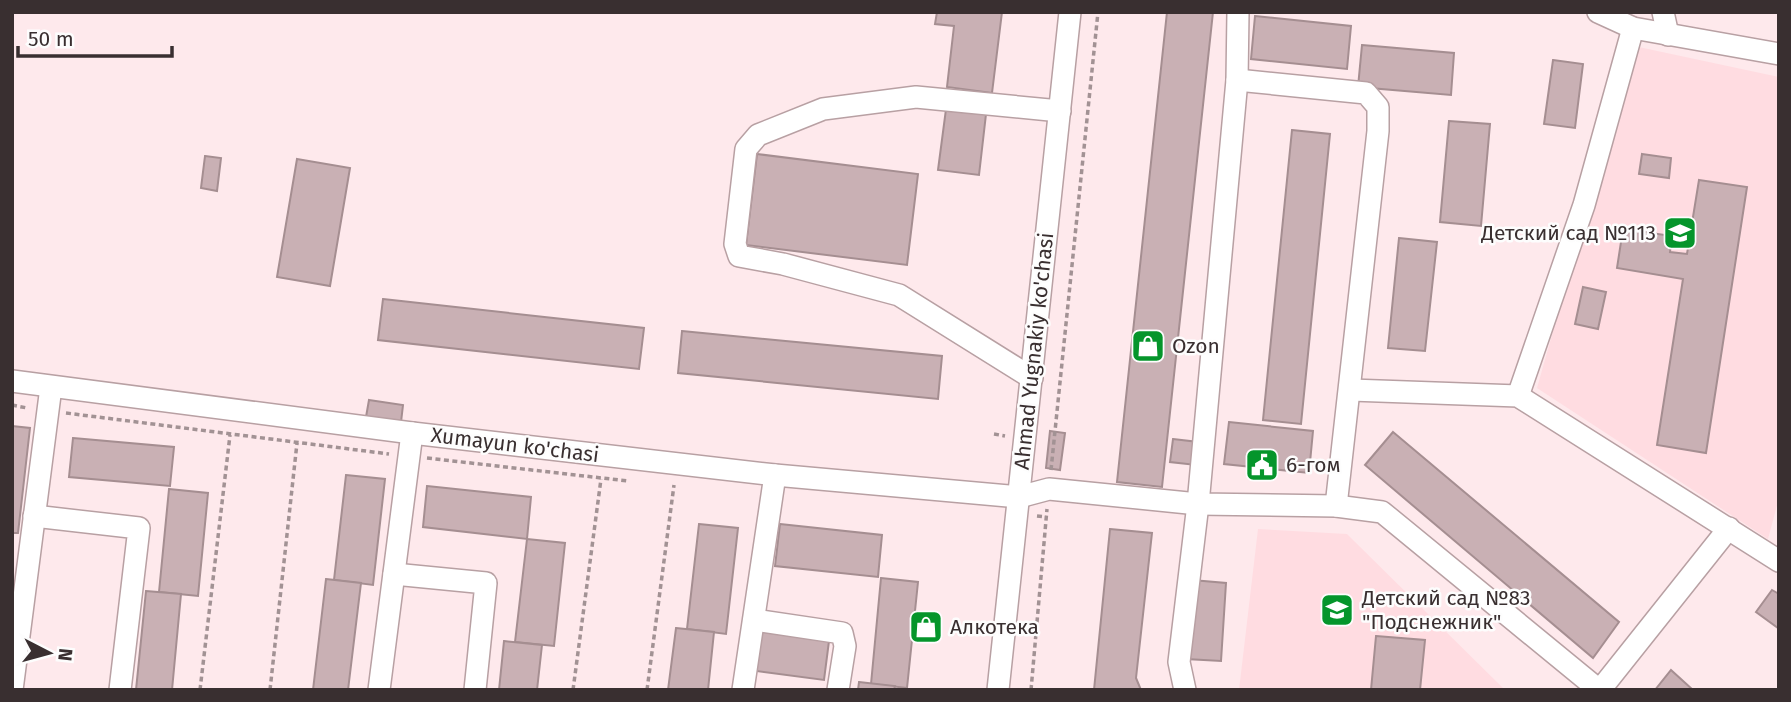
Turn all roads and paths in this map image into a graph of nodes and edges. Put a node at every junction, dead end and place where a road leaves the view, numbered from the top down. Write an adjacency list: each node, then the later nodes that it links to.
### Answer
1 (1070, 12): 10 (street, Ahmad Yugnakiy ko'chasi)
2 (1098, 12): 22 (path)
3 (1238, 12): 9 (street)
4 (1598, 12): 6 (street)
5 (1663, 12): 7 (street)
6 (1633, 28): 7 (street); 15 (street)
7 (1668, 35): 8 (street)
8 (1779, 54)
9 (1237, 80): 14 (street); 24 (street)
10 (1060, 111): 11 (street, Ahmad Yugnakiy ko'chasi); 11 (street)
11 (1032, 378): 23 (street, Ahmad Yugnakiy ko'chasi)
12 (12, 381): 13 (street, Xumayun ko'chasi)
13 (51, 387): 16 (street, Xumayun ko'chasi); 26 (street)
14 (1350, 390): 15 (street); 25 (street)
15 (1518, 396): 27 (street)
16 (412, 433): 19 (street, Xumayun ko'chasi); 29 (street)
17 (230, 435): 33 (path)
18 (297, 443): 34 (path)
19 (775, 475): 23 (street, Xumayun ko'chasi); 30 (street)
20 (601, 478): 37 (path)
21 (674, 485): 38 (path)
22 (1049, 489): 23 (street); 24 (street); 42 (path)
23 (1019, 497): 41 (street, Ahmad Yugnakiy ko'chasi)
24 (1198, 504): 25 (street); 43 (street)
25 (1336, 506): 44 (street)
26 (34, 516): 31 (street); 32 (street)
27 (1729, 528): 28 (street); 44 (street)
28 (1779, 561)
29 (394, 574): 35 (street); 36 (street)
30 (754, 620): 39 (street); 40 (street)
31 (12, 690)
32 (120, 690)
33 (200, 690)
34 (270, 690)
35 (379, 690)
36 (474, 690)
37 (573, 690)
38 (647, 690)
39 (743, 690)
40 (838, 690)
41 (998, 690)
42 (1031, 690)
43 (1185, 690)
44 (1600, 690)

